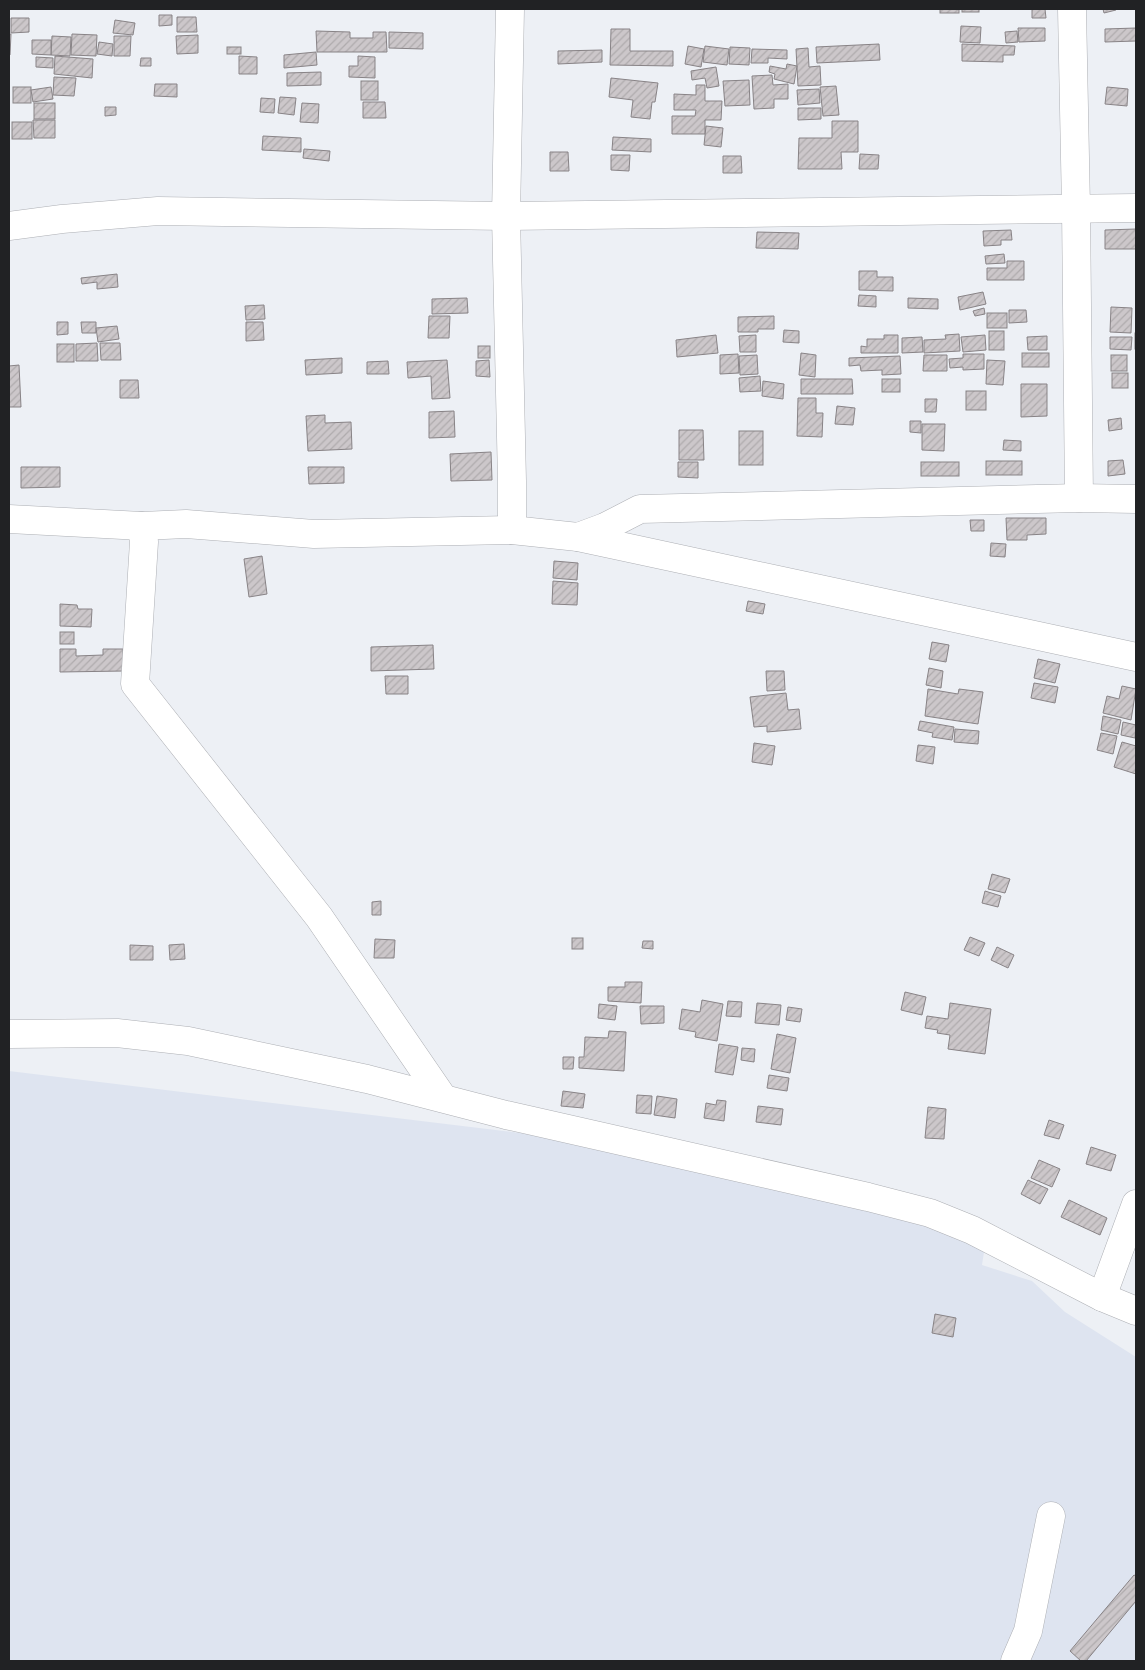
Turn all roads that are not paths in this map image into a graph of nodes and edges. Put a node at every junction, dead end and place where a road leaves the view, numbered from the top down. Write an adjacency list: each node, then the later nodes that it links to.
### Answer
1 (510, 9): 5 (street)
2 (1072, 9): 3 (street)
3 (1076, 208): 4 (street); 5 (street); 7 (street)
4 (1136, 208)
5 (506, 216): 6 (street); 11 (street)
6 (9, 226)
7 (1078, 498): 8 (street); 12 (street)
8 (1136, 499)
9 (9, 519): 10 (street)
10 (142, 526): 11 (street); 15 (street)
11 (512, 530): 12 (street)
12 (578, 537): 13 (street)
13 (1136, 657)
14 (9, 1034): 15 (street)
15 (444, 1098): 17 (street)
16 (1136, 1204): 17 (street)
17 (1102, 1297): 18 (street)
18 (1136, 1312)
19 (1051, 1516): 20 (street)
20 (1015, 1661)

